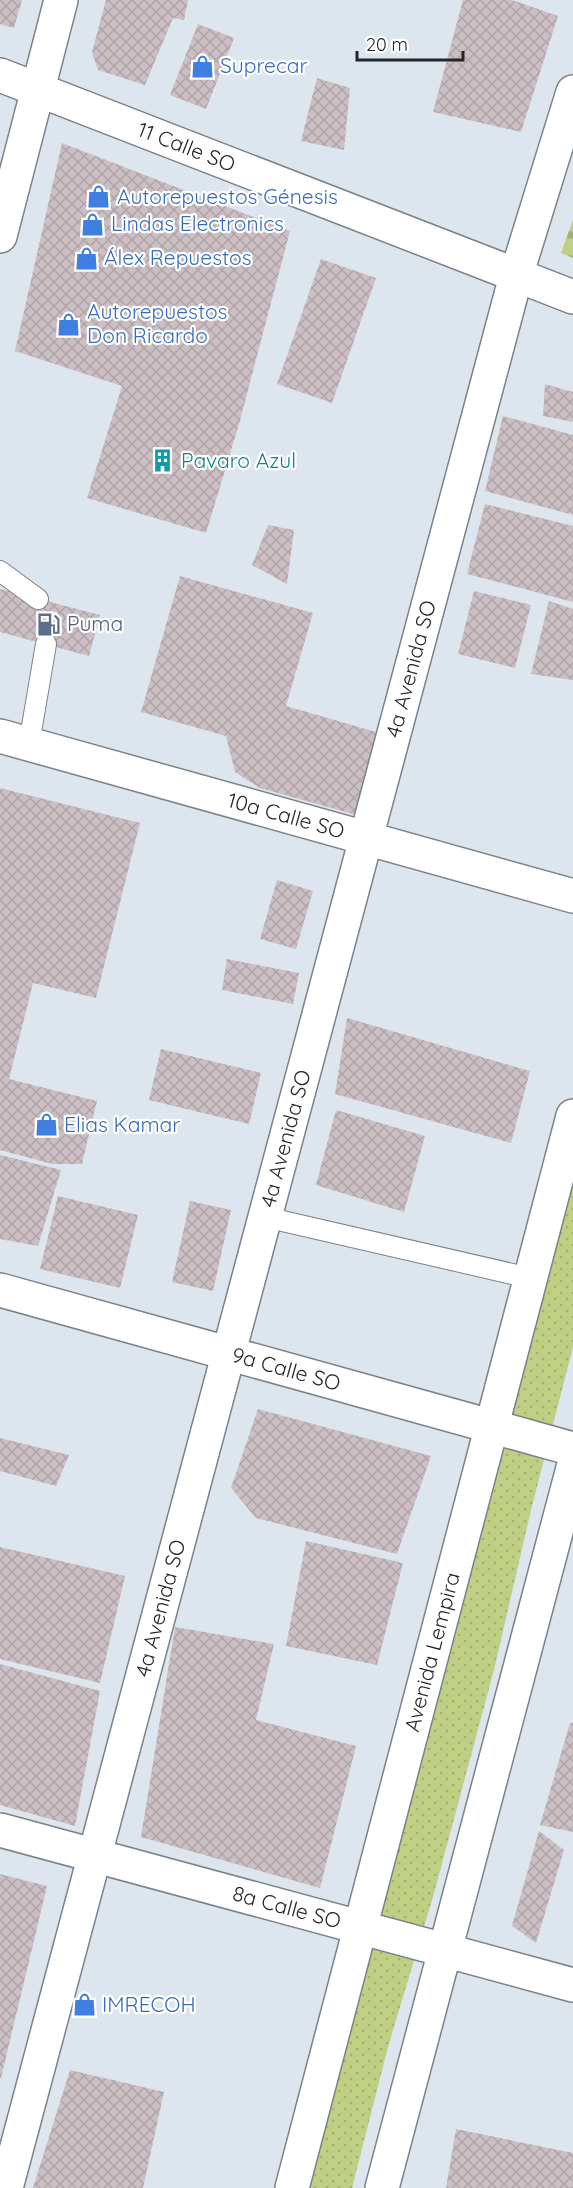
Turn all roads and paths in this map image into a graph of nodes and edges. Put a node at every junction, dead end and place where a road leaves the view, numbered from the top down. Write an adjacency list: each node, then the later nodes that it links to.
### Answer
1 (61, 0): 3 (street)
2 (0, 75): 3 (street, 11 Calle SO)
3 (36, 89): 5 (street); 6 (street, 11 Calle SO)
4 (573, 92): 6 (street, 4a Avenida SO)
5 (0, 236)
6 (516, 276): 7 (street, 11 Calle SO); 12 (street, 4a Avenida SO)
7 (573, 297)
8 (0, 571): 9 (lane)
9 (38, 599)
10 (46, 644): 11 (lane)
11 (14, 740): 12 (street, 10a Calle SO)
12 (366, 838): 13 (street, 10a Calle SO); 15 (street, 4a Avenida SO)
13 (573, 896)
14 (573, 1116): 16 (street, Avenida Lempira)
15 (265, 1217): 16 (lane); 18 (street, 4a Avenida SO)
16 (530, 1278): 19 (street, Avenida Lempira)
17 (0, 1290): 18 (street, 9a Calle SO)
18 (229, 1354): 19 (street, 9a Calle SO); 23 (street, 4a Avenida SO)
19 (492, 1427): 20 (street, 9a Calle SO); 24 (street, Avenida Lempira)
20 (573, 1449)
21 (573, 1468): 25 (street)
22 (0, 1830): 23 (street, 8a Calle SO)
23 (95, 1856): 24 (street, 8a Calle SO); 27 (street, 4a Avenida SO)
24 (360, 1927): 25 (street, 8a Calle SO); 28 (street, Avenida Lempira)
25 (445, 1951): 26 (street, 8a Calle SO); 29 (street)
26 (573, 1985)
27 (6, 2188)
28 (292, 2188)
29 (382, 2188)

